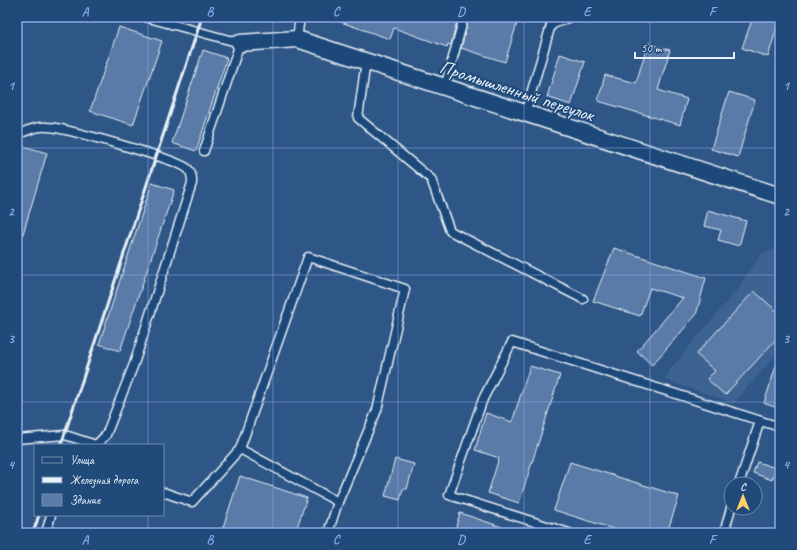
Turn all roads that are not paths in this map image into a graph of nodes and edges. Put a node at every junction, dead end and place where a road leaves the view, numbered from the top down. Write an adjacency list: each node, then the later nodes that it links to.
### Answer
1 (145, 17): 6 (lane)
2 (300, 17): 5 (lane)
3 (464, 17): 8 (lane)
4 (570, 17): 9 (lane)
5 (297, 39): 6 (street, Промышленный переулок); 7 (street, Промышленный переулок)
6 (240, 43): 11 (lane)
7 (366, 61): 8 (street, Промышленный переулок); 13 (lane)
8 (445, 87): 9 (street, Промышленный переулок)
9 (525, 114): 12 (street, Промышленный переулок)
10 (17, 135): 18 (lane)
11 (204, 151)
12 (780, 196)
13 (583, 298)
14 (760, 421): 15 (lane); 20 (lane); 27 (lane)
15 (780, 427)
16 (17, 439): 17 (lane)
17 (93, 444)
18 (97, 444)
19 (240, 449): 21 (lane); 22 (lane); 22 (lane)
20 (742, 476)
21 (164, 492)
22 (338, 502): 26 (lane)
23 (51, 516): 25 (lane)
24 (729, 516): 28 (lane)
25 (46, 533)
26 (328, 533)
27 (569, 533)
28 (724, 533)

